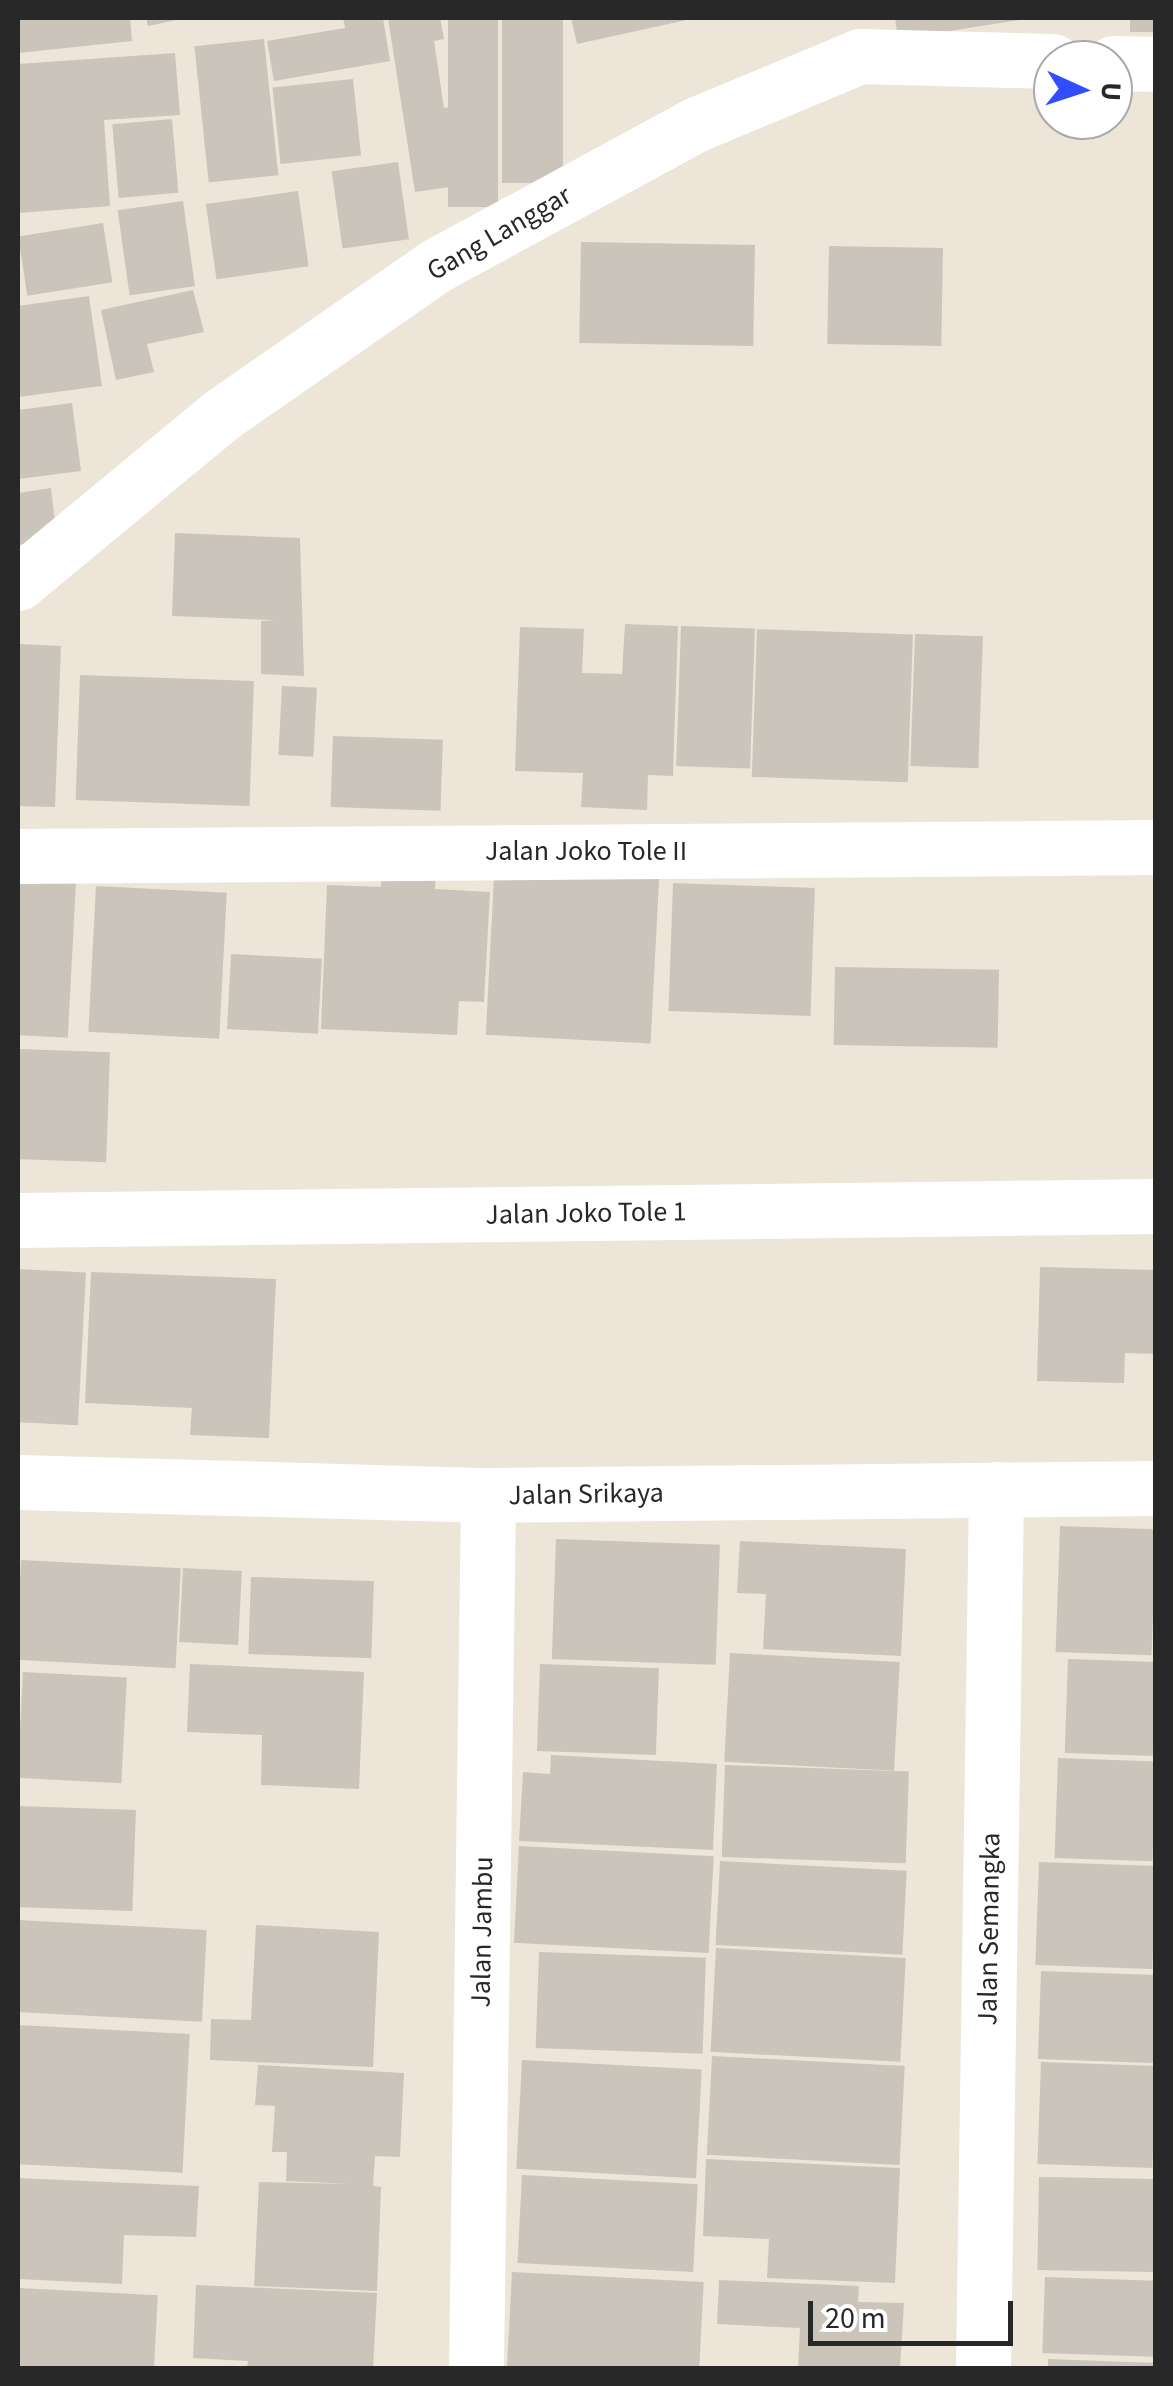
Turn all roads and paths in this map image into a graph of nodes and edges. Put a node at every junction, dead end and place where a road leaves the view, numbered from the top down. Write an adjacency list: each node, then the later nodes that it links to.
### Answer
1 (856, 37): 2 (street, Gang Langgar); 3 (street, Gang Langgar)
2 (1033, 59)
3 (18, 583)
4 (1156, 847): 5 (street, Jalan Joko Tole II)
5 (18, 856)
6 (1156, 1206): 7 (street, Jalan Joko Tole 1)
7 (18, 1220)
8 (18, 1482): 11 (street, Jalan Srikaya)
9 (1156, 1488): 10 (street, Jalan Srikaya)
10 (996, 1489): 11 (street, Jalan Srikaya); 13 (street, Jalan Semangka)
11 (488, 1495): 12 (street, Jalan Jambu)
12 (476, 2368)
13 (983, 2368)

